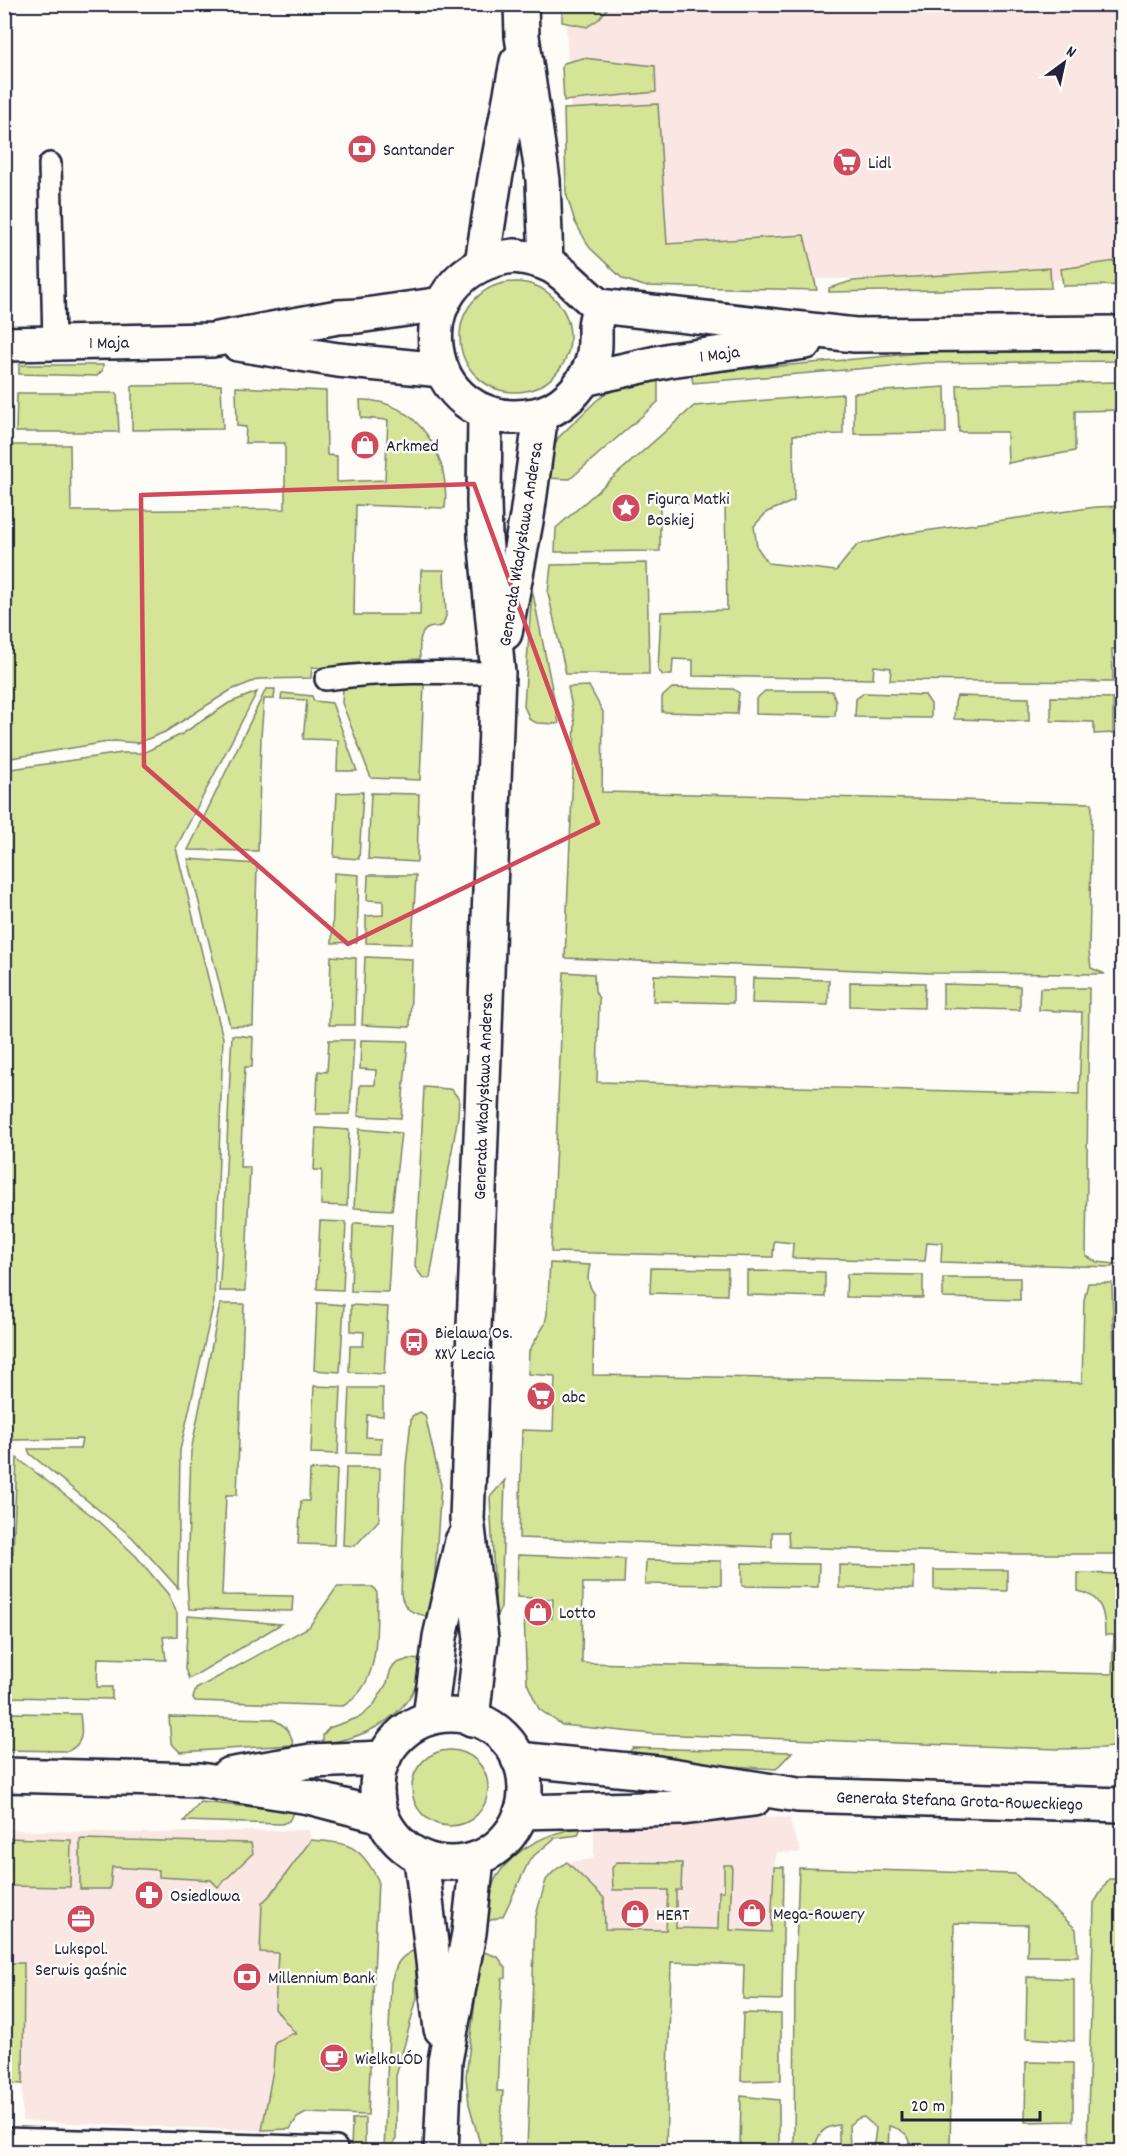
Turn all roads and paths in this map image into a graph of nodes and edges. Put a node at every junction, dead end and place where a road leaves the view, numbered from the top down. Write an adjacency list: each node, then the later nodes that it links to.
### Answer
1 (521, 20): 3 (street); 4 (street)
2 (50, 164): 10 (lane)
3 (482, 263): 4 (street); 5 (street)
4 (546, 263): 6 (street)
5 (442, 304): 9 (street, 1 Maja); 12 (street)
6 (599, 306): 8 (street, 1 Maja); 13 (street)
7 (1122, 333): 8 (street, 1 Maja)
8 (855, 335): 13 (street, 1 Maja)
9 (212, 340): 10 (street, 1 Maja); 12 (street, 1 Maja)
10 (54, 343): 11 (street, 1 Maja)
11 (4, 344)
12 (441, 370): 14 (street)
13 (584, 379): 15 (street)
14 (485, 412): 15 (street); 16 (street, Generała Władysława Andersa)
15 (541, 414): 16 (street, Generała Władysława Andersa)
16 (498, 674): 17 (lane); 18 (street, Generała Władysława Andersa)
17 (326, 679)
18 (466, 1519): 19 (street, Generała Władysława Andersa); 20 (street, Generała Władysława Andersa)
19 (430, 1718): 20 (street); 21 (street)
20 (472, 1719): 22 (street)
21 (384, 1758): 24 (street); 28 (street)
22 (518, 1759): 25 (street, Generała Stefana Grota-Roweckiego); 27 (street)
23 (4, 1774): 24 (street)
24 (200, 1780): 28 (street)
25 (798, 1795): 26 (street, Generała Stefana Grota-Roweckiego); 27 (street, Generała Stefana Grota-Roweckiego)
26 (1122, 1805)
27 (521, 1812): 30 (street)
28 (382, 1815): 29 (street)
29 (421, 1858): 30 (street); 31 (street)
30 (477, 1859): 31 (street)
31 (445, 2061): 34 (street)
32 (4, 2139): 33 (lane)
33 (336, 2148)
34 (441, 2151)

